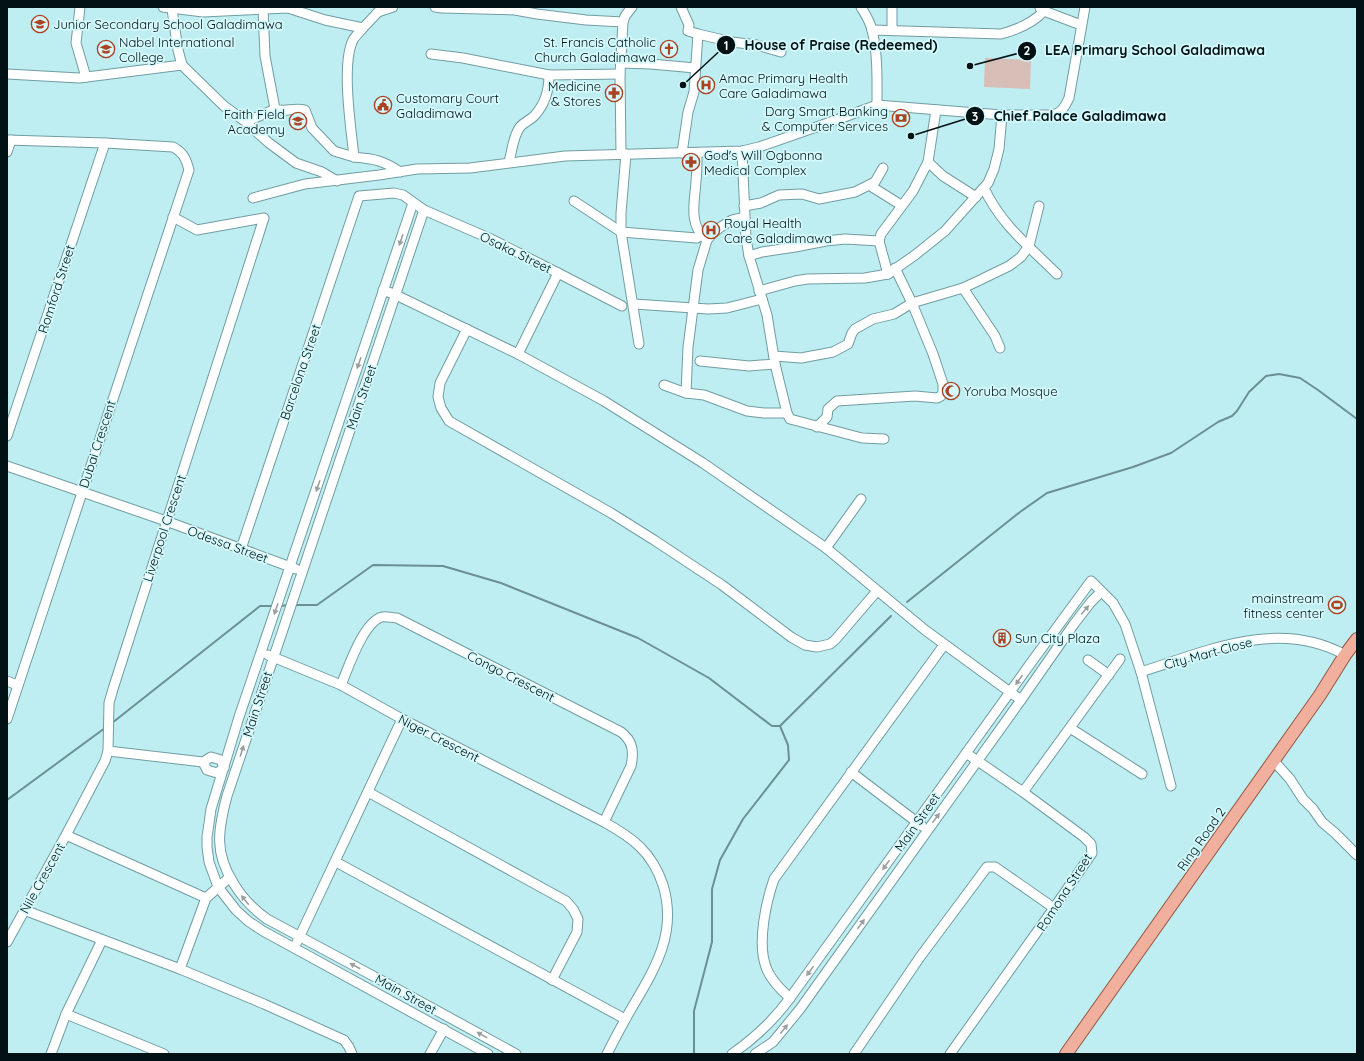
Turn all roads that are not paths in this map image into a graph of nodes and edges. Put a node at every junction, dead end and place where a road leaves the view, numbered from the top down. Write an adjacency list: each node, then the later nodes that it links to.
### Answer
1 (80, 7): 27 (street)
2 (282, 7): 11 (street); 15 (street)
3 (392, 7): 15 (street)
4 (435, 7): 13 (street)
5 (632, 7): 13 (street)
6 (681, 7): 18 (street)
7 (861, 7): 16 (street)
8 (892, 7): 17 (street)
9 (1085, 7): 14 (street)
10 (168, 8): 11 (street); 22 (street)
11 (263, 9): 29 (street)
12 (1042, 9): 14 (street); 17 (street)
13 (623, 22): 21 (street)
14 (1081, 25): 31 (street)
15 (363, 28): 40 (street)
16 (872, 30): 17 (street); 28 (street)
17 (892, 30)
18 (698, 34): 19 (street); 23 (street)
19 (780, 52)
20 (431, 54): 26 (street)
21 (621, 63): 23 (street); 25 (street)
22 (182, 65): 27 (street); 32 (street)
23 (695, 68): 37 (street)
24 (7, 74): 27 (street)
25 (620, 74): 26 (street); 39 (street)
26 (549, 75): 41 (street)
27 (86, 77)
28 (877, 105): 30 (street); 35 (street)
29 (275, 109): 32 (street); 40 (street)
30 (936, 110): 31 (street); 42 (street)
31 (1002, 115): 47 (street)
32 (246, 122): 45 (street)
33 (9, 140): 34 (street); 36 (street)
34 (105, 143): 57 (street, Dubai Crescent); 85 (street, Romford Street)
35 (742, 151): 38 (street); 53 (street)
36 (7, 152)
37 (682, 153): 38 (street); 39 (street)
38 (697, 153): 60 (street)
39 (623, 154): 41 (street); 59 (street)
40 (354, 157): 44 (street)
41 (509, 162): 44 (street)
42 (928, 162): 49 (street); 54 (street)
43 (883, 168): 46 (street)
44 (400, 172): 45 (street)
45 (337, 181): 50 (street)
46 (869, 186): 53 (street); 54 (street)
47 (984, 188): 49 (street); 62 (street)
48 (359, 196): 52 (street, Osaka Street); 92 (street, Barcelona Street)
49 (976, 197): 64 (street)
50 (253, 198)
51 (574, 201): 59 (street)
52 (414, 203): 56 (street, Osaka Street); 68 (street, Main Street, one-way to 68)
53 (744, 206): 58 (street)
54 (901, 206): 61 (street)
55 (1039, 206): 62 (street)
56 (424, 210): 65 (street, Osaka Street); 69 (street, Main Street)
57 (173, 217): 88 (street, Dubai Crescent); 90 (street, Liverpool Crescent)
58 (744, 217): 60 (street); 63 (street)
59 (621, 232): 60 (street); 72 (street)
60 (702, 238): 74 (street)
61 (879, 241): 63 (street); 64 (street)
62 (1030, 246): 66 (street); 67 (street)
63 (749, 256): 70 (street)
64 (891, 271): 70 (street); 71 (street)
65 (558, 273): 73 (street); 78 (street, Osaka Street)
66 (1058, 274)
67 (963, 288): 71 (street); 77 (street)
68 (383, 290): 69 (street); 93 (street, Main Street, one-way to 93)
69 (396, 295): 75 (street); 94 (street, Main Street)
70 (761, 295): 74 (street); 79 (street)
71 (912, 303): 79 (street); 84 (street)
72 (634, 304): 74 (street); 76 (street)
73 (622, 306)
74 (694, 308): 80 (street)
75 (467, 329): 78 (street); 95 (street)
76 (639, 344)
77 (1000, 348)
78 (518, 354): 91 (street)
79 (774, 360): 80 (street); 83 (street)
80 (694, 361): 82 (street)
81 (664, 385): 82 (street)
82 (686, 393): 83 (street)
83 (786, 413): 84 (street)
84 (817, 427): 86 (street)
85 (7, 436)
86 (884, 439)
87 (7, 466): 88 (street, Odessa Street)
88 (82, 491): 90 (street, Odessa Street); 111 (street, Dubai Crescent)
89 (861, 499): 91 (street)
90 (166, 521): 92 (street, Odessa Street); 118 (street, Liverpool Crescent)
91 (826, 548): 95 (street)
92 (241, 549): 93 (street, Odessa Street)
93 (290, 567): 94 (street, Odessa Street); 101 (street, Main Street, one-way to 101)
94 (303, 571): 103 (street, Main Street)
95 (877, 590): 100 (street)
96 (1101, 592): 97 (street, Main Street); 98 (street, Main Street, one-way to 96); 108 (street)
97 (1064, 617): 98 (street); 105 (street, Main Street)
98 (1074, 624): 107 (street, Main Street)
99 (1357, 639): 102 (main road, Ring Road 2)
100 (944, 645): 113 (street); 124 (street)
101 (261, 652): 103 (street, Niger Crescent); 122 (street, Main Street)
102 (1345, 655): 108 (street, City Mart Close); 120 (main road, Ring Road 2)
103 (273, 657): 112 (street, Niger Crescent); 123 (street, Main Street, one-way to 103)
104 (1120, 659): 109 (street)
105 (1033, 660): 107 (street); 113 (street, Main Street, one-way to 113)
106 (1088, 660): 109 (street)
107 (1044, 667): 114 (street, Main Street)
108 (1141, 672): 126 (street)
109 (1108, 675): 117 (street)
110 (7, 681): 111 (street)
111 (17, 685): 115 (street, Dubai Crescent)
112 (341, 686): 116 (street, Niger Crescent); 129 (street, Congo Crescent)
113 (1010, 692): 114 (street); 119 (street, Main Street)
114 (1021, 700): 121 (street, Main Street)
115 (7, 719)
116 (402, 719): 127 (street); 129 (street, Niger Crescent)
117 (1070, 728): 125 (street); 128 (street)
118 (108, 751): 122 (street); 132 (street, Liverpool Crescent)
119 (966, 753): 121 (street, Pomona Street); 130 (street, Main Street)
120 (1273, 760): 133 (street); 164 (main road, Ring Road 2)
121 (977, 762): 128 (street, Pomona Street); 131 (street, Main Street, one-way to 121)
122 (224, 768): 123 (street); 136 (street, Main Street)
123 (235, 772): 135 (street, Main Street)
124 (851, 772): 130 (street); 146 (street)
125 (1142, 774)
126 (1171, 786)
127 (368, 792): 134 (street); 145 (street)
128 (1023, 792): 138 (street, Pomona Street)
129 (604, 822): 148 (street, Niger Crescent)
130 (917, 822): 131 (street); 146 (street, Main Street, one-way to 146)
131 (928, 830): 150 (street, Main Street, one-way to 131)
132 (66, 835): 137 (street); 139 (street, Nile Crescent)
133 (1357, 855)
134 (336, 862): 140 (street); 145 (street)
135 (230, 878): 136 (street); 140 (street, Main Street, one-way to 135)
136 (218, 887): 137 (street); 143 (street, Main Street)
137 (206, 898): 144 (street)
138 (1054, 908): 162 (street); 163 (street, Pomona Street)
139 (24, 910): 141 (street); 142 (street, Nile Crescent)
140 (300, 937): 143 (street); 151 (street, Main Street, one-way to 140)
141 (102, 940): 144 (street); 147 (street)
142 (7, 942)
143 (294, 948): 149 (street, Main Street)
144 (180, 969): 154 (street)
145 (552, 980): 148 (street)
146 (790, 998): 159 (street, Main Street)
147 (66, 1014): 152 (street); 153 (street)
148 (625, 1019): 158 (street, Niger Crescent)
149 (444, 1029): 155 (street); 156 (street, Main Street)
150 (773, 1042): 160 (street, Main Street); 161 (street)
151 (502, 1051): 157 (street, Main Street)
152 (51, 1054)
153 (164, 1054)
154 (352, 1054)
155 (430, 1054)
156 (488, 1054)
157 (516, 1054)
158 (607, 1054)
159 (732, 1054)
160 (755, 1054)
161 (767, 1054)
162 (854, 1054)
163 (950, 1054)
164 (1066, 1054)

